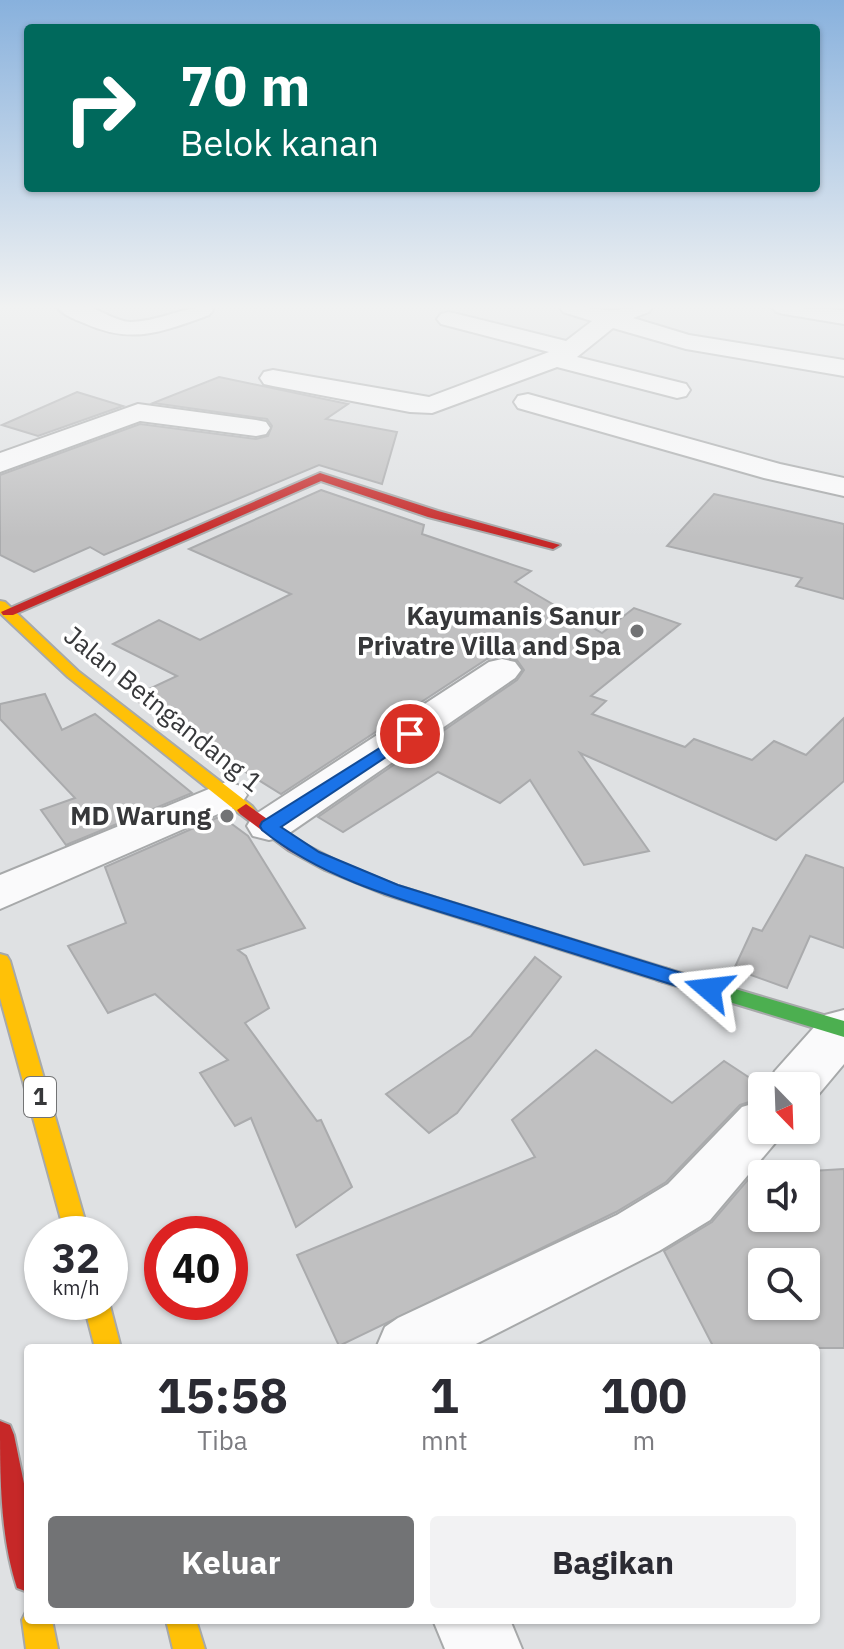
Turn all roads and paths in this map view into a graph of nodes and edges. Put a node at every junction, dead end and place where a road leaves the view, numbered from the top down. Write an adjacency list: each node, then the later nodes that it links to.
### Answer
1 (304, 384): 2 (street)
2 (486, 384)
3 (658, 384): 4 (street)
4 (677, 390)
5 (528, 402): 8 (street)
6 (256, 428): 7 (street)
7 (0, 463)
8 (844, 487)
9 (553, 545): 10 (main road)
10 (4, 609): 12 (main road, Jalan Betngandang 1)
11 (502, 670): 13 (street)
12 (226, 795): 13 (main road, Jalan Betngandang 1); 14 (street)
13 (269, 826): 16 (main road, Jalan Betngandang 1)
14 (0, 893)
15 (0, 961): 19 (main road, 1)
16 (843, 1029): 17 (street)
17 (806, 1072)
18 (748, 1138): 22 (street)
19 (72, 1216)
20 (101, 1320): 21 (main road)
21 (107, 1344)
22 (414, 1344)
23 (0, 1435): 24 (main road)
24 (24, 1557)
25 (38, 1624): 28 (main road)
26 (182, 1624): 29 (main road)
27 (473, 1624): 30 (street)
28 (42, 1649)
29 (189, 1649)
30 (484, 1649)

